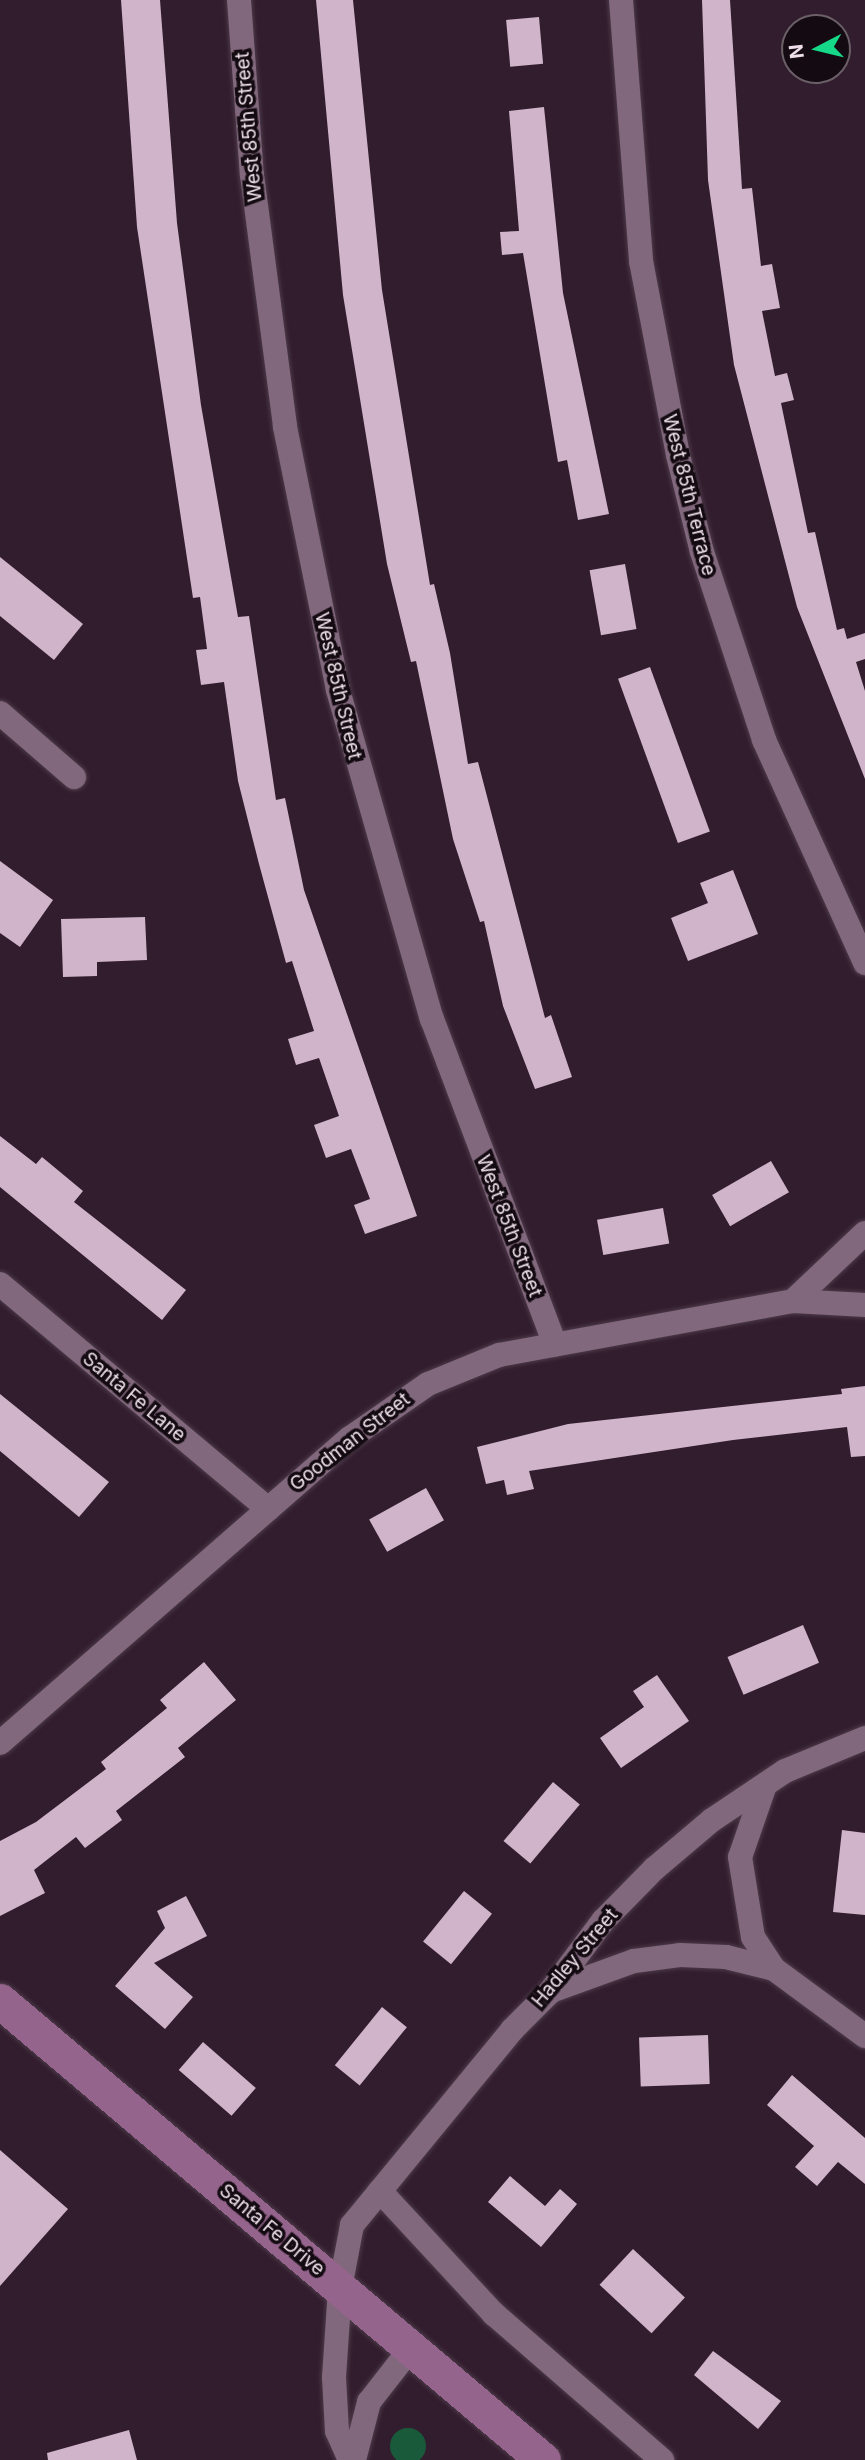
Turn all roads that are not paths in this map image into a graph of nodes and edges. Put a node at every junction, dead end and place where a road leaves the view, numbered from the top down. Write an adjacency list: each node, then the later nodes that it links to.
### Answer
1 (239, 0): 10 (street, West 85th Street)
2 (621, 0): 5 (street, West 85th Terrace)
3 (0, 713): 4 (street)
4 (74, 777)
5 (865, 963)
6 (865, 1233): 8 (street)
7 (0, 1284): 11 (street, Santa Fe Lane)
8 (793, 1301): 9 (street, Goodman Street); 10 (street, Goodman Street)
9 (865, 1305)
10 (555, 1345): 11 (street, Goodman Street)
11 (268, 1509): 13 (street, Goodman Street)
12 (865, 1738): 14 (street, Hadley Street)
13 (0, 1743)
14 (765, 1785): 15 (street); 16 (street, Hadley Street)
15 (774, 1969): 16 (street); 18 (street)
16 (550, 1992): 19 (street, Hadley Street)
17 (0, 2001): 20 (main road, Santa Fe Drive)
18 (865, 2036)
19 (380, 2191): 20 (street, Hadley Street); 24 (street)
20 (340, 2288): 21 (main road, Santa Fe Drive); 22 (street)
21 (411, 2348): 22 (street); 23 (main road, Santa Fe Drive)
22 (352, 2460)
23 (543, 2460)
24 (662, 2460)

